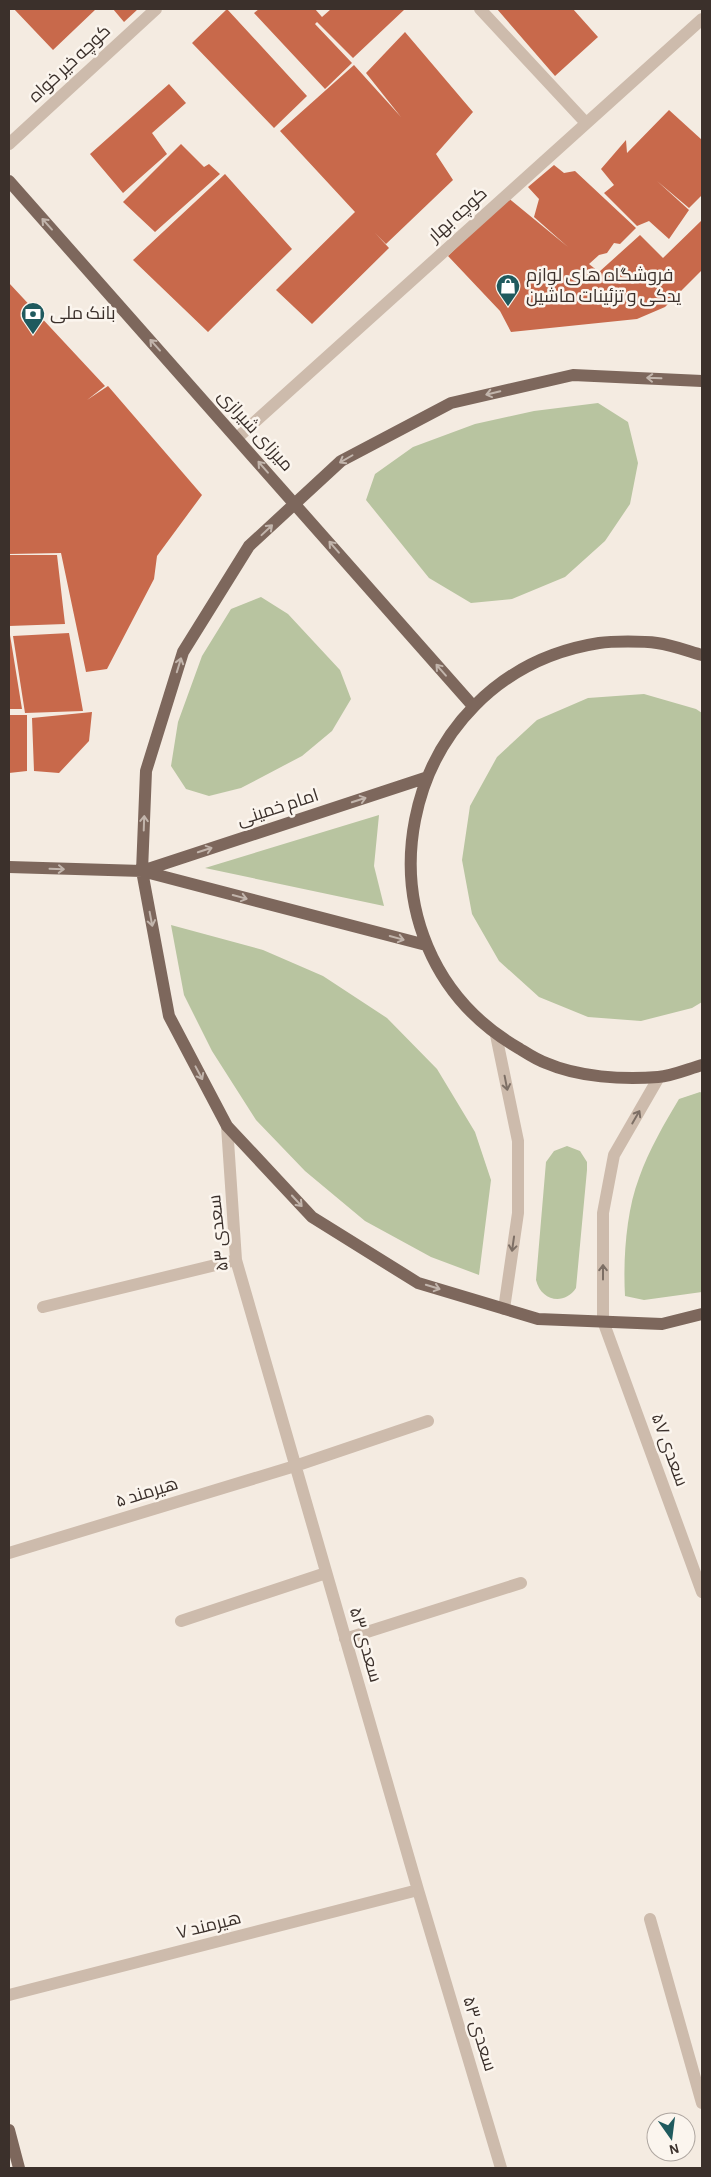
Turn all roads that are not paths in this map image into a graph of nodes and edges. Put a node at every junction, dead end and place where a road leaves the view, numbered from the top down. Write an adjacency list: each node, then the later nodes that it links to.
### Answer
1 (156, 9): 5 (street, کوچه خیر خواه)
2 (480, 9): 4 (street)
3 (702, 19): 4 (street, کوچه بهار)
4 (586, 123): 8 (street, کوچه بهار)
5 (9, 144)
6 (9, 181): 8 (main road, میرزای شیرازی, one-way to 6)
7 (702, 381): 9 (main road, one-way to 9)
8 (237, 438): 9 (main road, میرزای شیرازی, one-way to 8)
9 (295, 504): 11 (main road, میرزای شیرازی, one-way to 9); 14 (main road, one-way to 9)
10 (702, 655): 11 (main road)
11 (473, 706): 12 (main road)
12 (425, 778): 14 (main road, امام خمینی, one-way to 12); 15 (main road)
13 (9, 867): 14 (main road, امام خمینی, one-way to 14)
14 (142, 871): 15 (main road, امام خمینی, one-way to 15); 19 (main road, one-way to 19)
15 (426, 945): 16 (main road)
16 (496, 1035): 18 (main road); 22 (street, one-way to 22)
17 (702, 1065): 18 (main road)
18 (659, 1077): 24 (street, one-way to 18)
19 (227, 1126): 20 (street, سعدی ۵۳); 22 (main road, one-way to 22)
20 (236, 1260): 21 (street); 26 (street, سعدی ۵۳)
21 (43, 1306)
22 (504, 1309): 24 (main road)
23 (702, 1314): 24 (main road)
24 (603, 1321): 30 (street, سعدی ۵۷)
25 (428, 1421): 26 (street, هیرمند ۵)
26 (295, 1466): 27 (street, هیرمند ۵); 28 (street, سعدی ۵۳)
27 (9, 1552)
28 (326, 1574): 31 (street); 32 (street, سعدی ۵۳)
29 (521, 1583): 32 (street)
30 (702, 1592)
31 (181, 1621)
32 (345, 1639): 33 (street, سعدی ۵۳)
33 (418, 1890): 35 (street, هیرمند ۷); 39 (street, سعدی ۵۳)
34 (650, 1919): 36 (street)
35 (9, 1995)
36 (702, 2102)
37 (9, 2130): 38 (main road)
38 (19, 2168)
39 (501, 2168)

